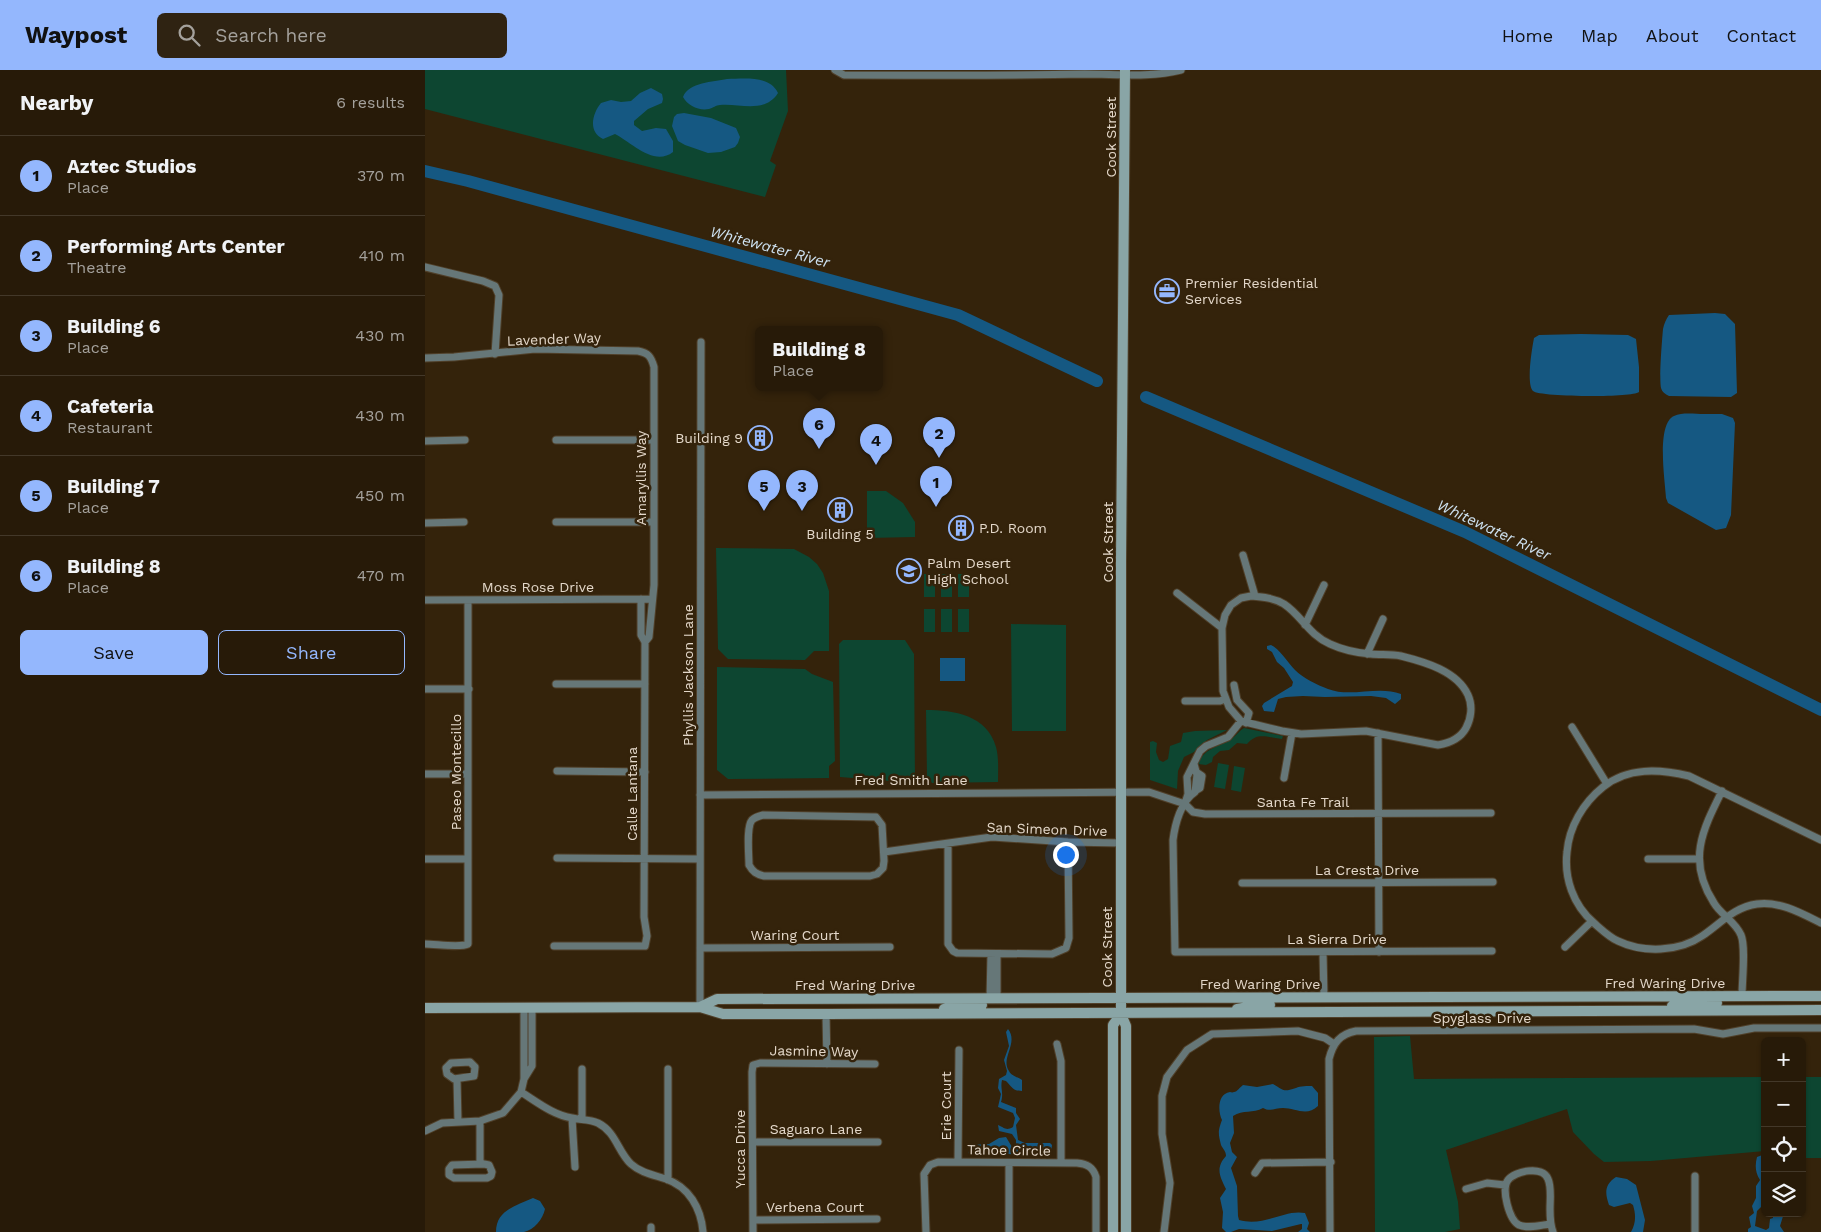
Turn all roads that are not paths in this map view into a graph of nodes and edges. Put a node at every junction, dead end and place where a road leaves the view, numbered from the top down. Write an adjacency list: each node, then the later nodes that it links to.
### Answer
1 (835, 70): 4 (street)
2 (1181, 70): 3 (street)
3 (1125, 72): 5 (street); 51 (main road, Cook Street)
4 (987, 73): 5 (street)
5 (1028, 73)
6 (425, 268): 8 (street)
7 (701, 342): 52 (street, Phyllis Jackson Lane)
8 (495, 354): 9 (street, Lavender Way); 10 (street, Lavender Way)
9 (652, 357): 14 (street, Amaryllis Way)
10 (425, 358)
11 (425, 440): 12 (street)
12 (465, 440)
13 (555, 440): 14 (street)
14 (654, 440): 18 (street, Amaryllis Way)
15 (425, 522): 16 (street)
16 (463, 522)
17 (555, 522): 18 (street)
18 (654, 522): 24 (street, Amaryllis Way)
19 (1243, 555): 22 (street)
20 (1324, 585): 28 (street)
21 (1177, 593): 29 (street)
22 (1255, 596): 28 (street); 29 (street)
23 (641, 599): 24 (street, Moss Rose Drive); 26 (street, Moss Rose Drive); 30 (street, Calle Lantana)
24 (652, 599): 30 (street, Calle Lantana)
25 (425, 600): 26 (street, Moss Rose Drive)
26 (468, 600): 36 (street, Paseo Montecillo)
27 (1383, 619): 31 (street)
28 (1305, 625): 31 (street)
29 (1223, 628): 37 (street)
30 (645, 642): 33 (street, Calle Lantana)
31 (1367, 654): 42 (street)
32 (556, 684): 33 (street)
33 (645, 684): 45 (street, Calle Lantana)
34 (1234, 685): 39 (street)
35 (425, 689): 36 (street)
36 (469, 689): 47 (street, Paseo Montecillo)
37 (1225, 699): 38 (street); 39 (street)
38 (1185, 701)
39 (1244, 722): 41 (street); 43 (street)
40 (1572, 726): 49 (street)
41 (1292, 732): 42 (street); 48 (street)
42 (1378, 733): 55 (street)
43 (1194, 764): 53 (street); 53 (street)
44 (557, 771): 45 (street)
45 (645, 772): 62 (street, Calle Lantana)
46 (425, 774): 47 (street)
47 (468, 774): 64 (street, Paseo Montecillo)
48 (1284, 778)
49 (1607, 784): 50 (street); 72 (street)
50 (1722, 791): 56 (street); 67 (street)
51 (1121, 792): 52 (street, Fred Smith Lane); 53 (street, Santa Fe Trail); 58 (main road, Cook Street)
52 (701, 794): 65 (street, Phyllis Jackson Lane)
53 (1185, 804): 55 (street, Santa Fe Trail); 80 (street, La Sierra Drive)
54 (1491, 813): 55 (street, Santa Fe Trail)
55 (1378, 814): 68 (street)
56 (1821, 840)
57 (1068, 842): 58 (street, San Simeon Drive); 59 (street, San Simeon Drive); 82 (street)
58 (1121, 843): 86 (main road, Cook Street)
59 (948, 844): 60 (street, San Simeon Drive); 82 (street)
60 (884, 852): 60 (street)
61 (557, 858): 62 (street)
62 (645, 858): 65 (street); 75 (street, Calle Lantana)
63 (425, 859): 64 (street)
64 (468, 859): 74 (street, Paseo Montecillo)
65 (700, 859): 78 (street, Phyllis Jackson Lane)
66 (1648, 859): 67 (street)
67 (1698, 859): 71 (street)
68 (1379, 882): 69 (street, La Cresta Drive); 70 (street, La Cresta Drive); 81 (street)
69 (1493, 882)
70 (1242, 883)
71 (1727, 916): 72 (street); 73 (street); 83 (street)
72 (1592, 922): 77 (street)
73 (1821, 923)
74 (425, 944)
75 (554, 946)
76 (890, 947): 78 (street, Waring Court)
77 (1565, 947)
78 (700, 948): 89 (street, Phyllis Jackson Lane)
79 (1492, 951): 81 (street, La Sierra Drive)
80 (1323, 952): 81 (street, La Sierra Drive); 87 (street)
81 (1379, 952)
82 (994, 954): 88 (street)
83 (1742, 996): 84 (main road, Fred Waring Drive); 87 (main road, Fred Waring Drive); 93 (main road)
84 (1821, 996)
85 (912, 998): 88 (main road, Fred Waring Drive); 89 (main road, Fred Waring Drive); 95 (main road)
86 (1121, 998): 87 (main road, Fred Waring Drive); 88 (main road, Fred Waring Drive); 96 (main road, Cook Street)
87 (1324, 998): 97 (main road)
88 (994, 999): 94 (main road)
89 (700, 1007): 91 (main road, Fred Waring Drive); 95 (main road, Fred Waring Drive)
90 (425, 1008): 91 (main road, Fred Waring Drive)
91 (528, 1009): 102 (street); 103 (street)
92 (1821, 1010): 93 (main road, Fred Waring Drive)
93 (1646, 1011): 97 (main road, Fred Waring Drive)
94 (930, 1013): 95 (main road, Fred Waring Drive); 96 (main road, Fred Waring Drive)
95 (826, 1014): 104 (street)
96 (1121, 1014): 97 (main road, Fred Waring Drive); 138 (main road, Cook Street); 139 (main road, Cook Street)
97 (1217, 1014)
98 (1821, 1028): 100 (street, Spyglass Drive)
99 (1057, 1044): 122 (street)
100 (1334, 1044): 120 (street); 140 (street)
101 (959, 1050): 119 (street, Erie Court)
102 (523, 1055): 103 (street); 110 (street)
103 (532, 1055): 110 (street)
104 (827, 1064): 105 (street, Jasmine Way); 106 (street, Jasmine Way)
105 (875, 1064)
106 (753, 1065): 117 (street, Yucca Drive)
107 (582, 1069): 113 (street)
108 (668, 1069): 127 (street)
109 (457, 1079): 115 (street)
110 (524, 1079): 111 (street)
111 (521, 1092): 112 (street); 114 (street)
112 (572, 1118): 113 (street); 124 (street)
113 (582, 1119): 127 (street)
114 (480, 1121): 115 (street); 123 (street)
115 (458, 1122): 116 (street)
116 (425, 1131)
117 (754, 1142): 118 (street, Saguaro Lane); 131 (street, Yucca Drive)
118 (878, 1142)
119 (958, 1162): 121 (street, Tahoe Circle); 135 (street, Tahoe Circle)
120 (1331, 1162): 125 (street); 141 (street)
121 (1009, 1163): 122 (street, Tahoe Circle); 136 (street)
122 (1061, 1163): 137 (street, Tahoe Circle)
123 (480, 1164): 123 (street)
124 (575, 1167)
125 (1255, 1173)
126 (1695, 1176): 143 (street)
127 (668, 1180): 133 (street)
128 (1505, 1185): 129 (street); 132 (street); 132 (street)
129 (1466, 1189)
130 (877, 1219): 131 (street, Verbena Court)
131 (753, 1220): 134 (street, Yucca Drive)
132 (1550, 1224): 142 (street)
133 (703, 1232)
134 (753, 1232)
135 (926, 1232)
136 (1009, 1232)
137 (1096, 1232)
138 (1113, 1232)
139 (1126, 1232)
140 (1164, 1232)
141 (1330, 1232)
142 (1553, 1232)
143 (1695, 1232)

